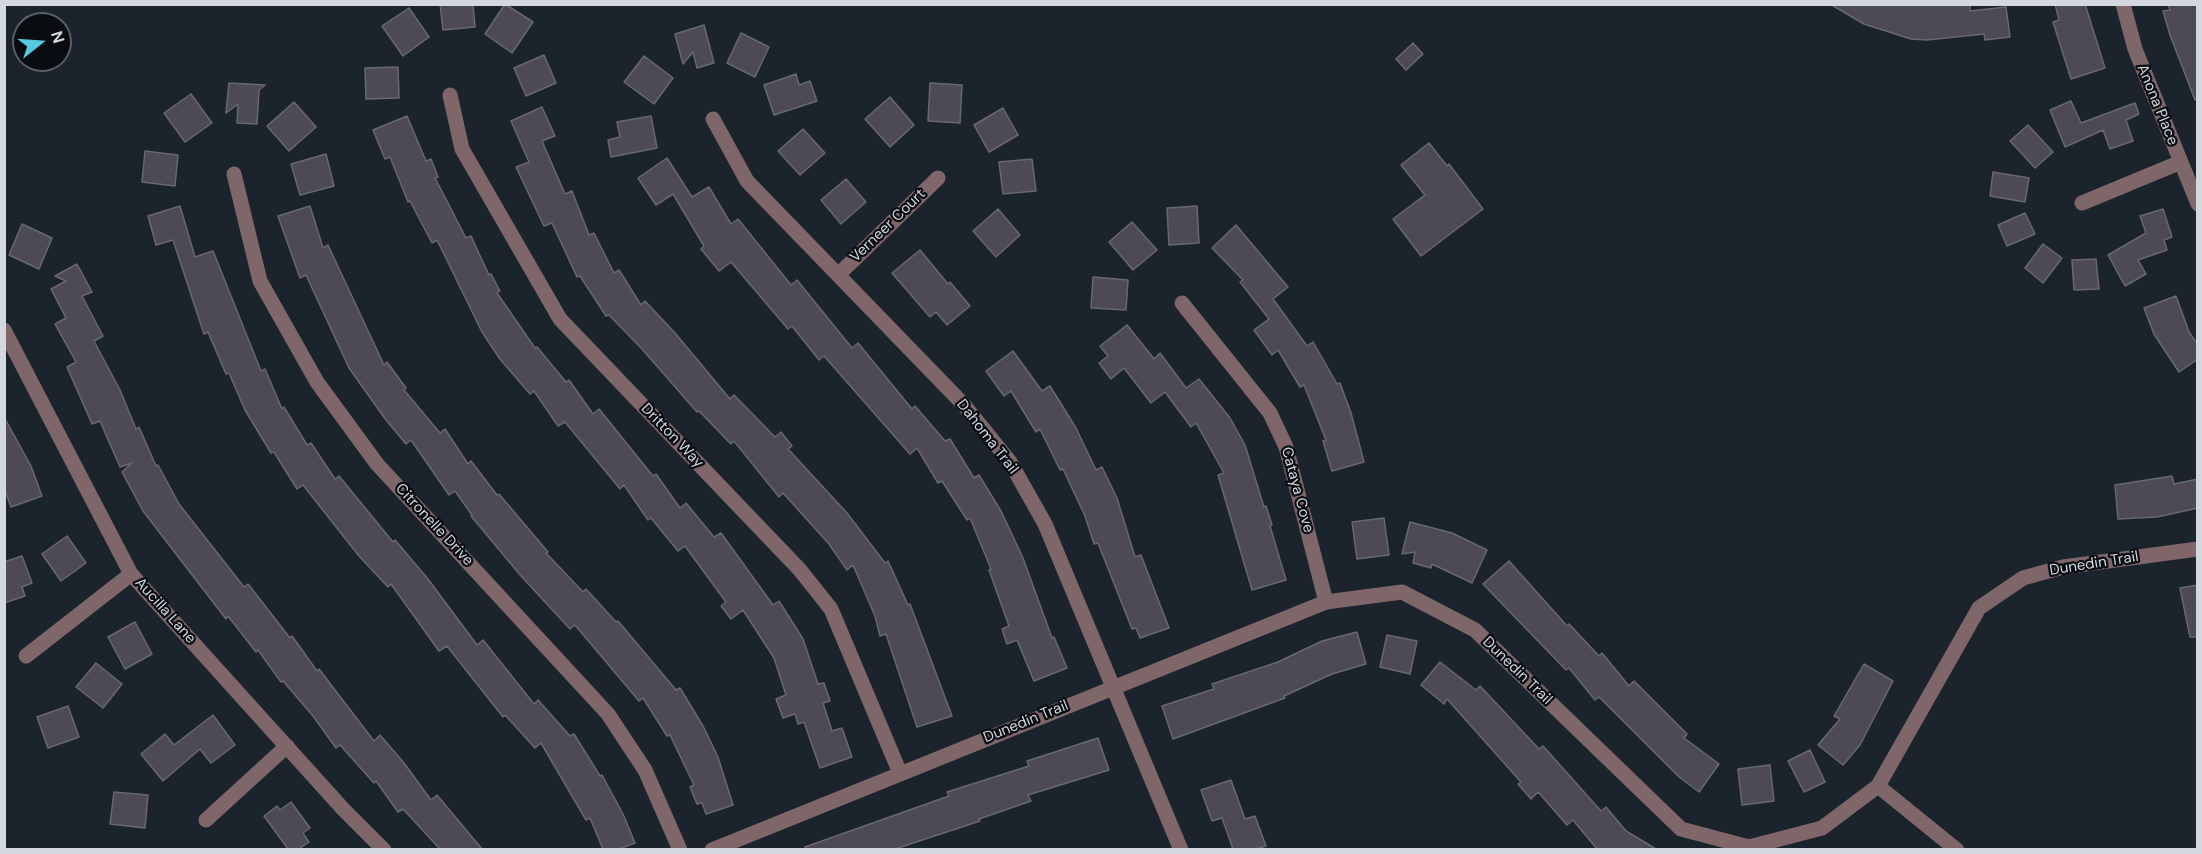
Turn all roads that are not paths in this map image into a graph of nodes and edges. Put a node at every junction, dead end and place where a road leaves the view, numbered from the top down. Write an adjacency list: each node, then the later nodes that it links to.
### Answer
1 (2123, 4): 4 (street, Anona Place)
2 (450, 95): 18 (street, Dritton Way)
3 (713, 119): 9 (street, Dahoma Trail)
4 (2181, 162): 7 (street); 8 (street, Anona Place)
5 (234, 174): 22 (street, Citronelle Drive)
6 (938, 178): 9 (street, Verneer Court)
7 (2082, 202)
8 (2198, 204)
9 (838, 275): 16 (street, Dahoma Trail)
10 (1182, 303): 14 (street, Cataya Cove)
11 (4, 330): 13 (street, Aucilla Lane)
12 (2198, 549): 19 (street, Dunedin Trail)
13 (131, 574): 15 (street); 17 (street, Aucilla Lane)
14 (1326, 602): 16 (street, Dunedin Trail); 19 (street, Dunedin Trail)
15 (26, 656)
16 (1114, 687): 18 (street, Dunedin Trail); 24 (street, Dahoma Trail)
17 (287, 746): 20 (street); 21 (street, Aucilla Lane)
18 (900, 773): 23 (street, Dunedin Trail)
19 (1878, 786): 25 (street)
20 (206, 820)
21 (384, 849)
22 (680, 849)
23 (712, 849)
24 (1181, 849)
25 (1957, 849)

